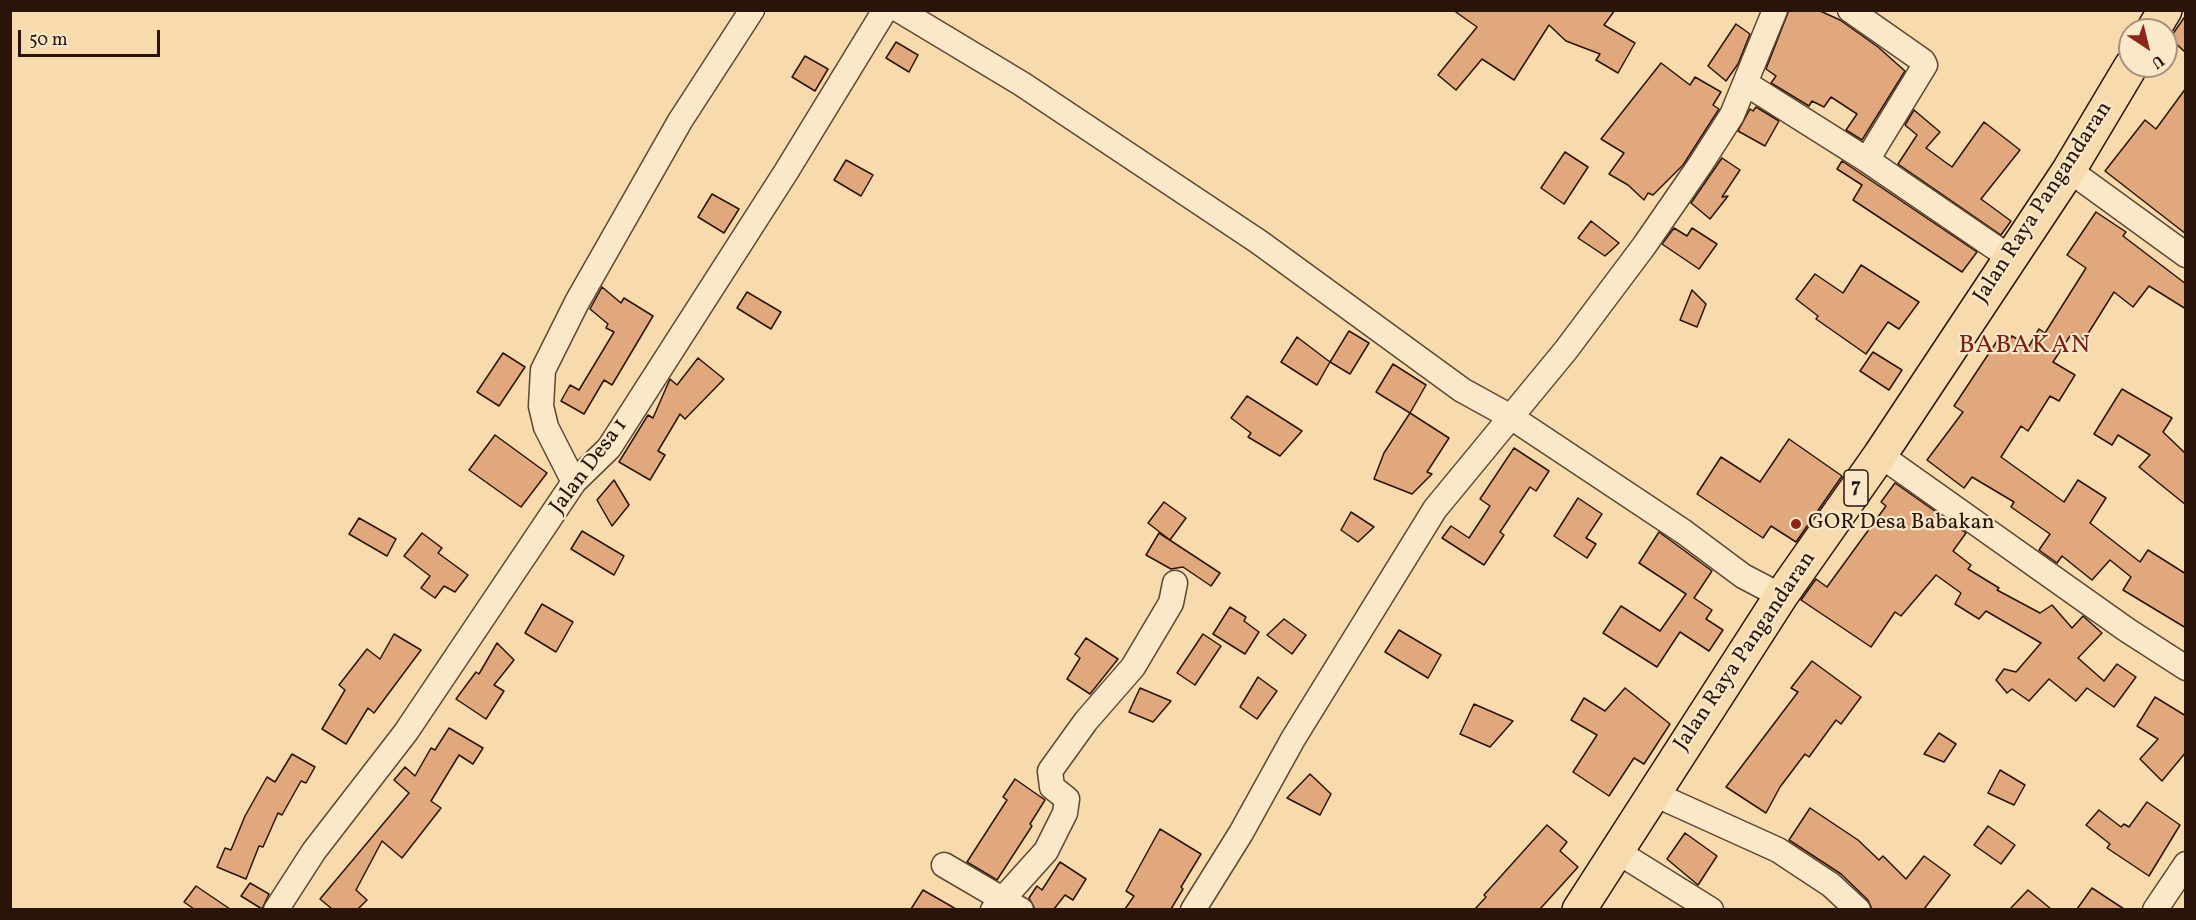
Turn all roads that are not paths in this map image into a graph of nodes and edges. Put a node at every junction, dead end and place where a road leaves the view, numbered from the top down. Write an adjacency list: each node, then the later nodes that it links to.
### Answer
1 (752, 10): 14 (street)
2 (885, 10): 14 (street, Jalan Desa 1)
3 (899, 10): 12 (street)
4 (1775, 10): 7 (street)
5 (1850, 10): 8 (street)
6 (2125, 78): 9 (highway, Jalan Raya Pangandaran / 7)
7 (1745, 83): 8 (street); 12 (street)
8 (1867, 160): 11 (street)
9 (2070, 170): 10 (street); 11 (highway, Jalan Raya Pangandaran / 7)
10 (2186, 255)
11 (2009, 257): 13 (highway, Jalan Raya Pangandaran / 7)
12 (1511, 417): 16 (street); 24 (street)
13 (1880, 454): 16 (highway, Jalan Raya Pangandaran / 7); 17 (street)
14 (574, 482): 23 (street, Jalan Desa 1)
15 (1175, 583): 22 (street)
16 (1781, 596): 18 (highway, Jalan Raya Pangandaran / 7)
17 (2186, 668)
18 (1652, 793): 19 (highway, Jalan Raya Pangandaran / 7); 27 (street)
19 (1618, 852): 25 (highway, Jalan Raya Pangandaran / 7); 26 (street)
20 (2186, 864): 28 (street)
21 (944, 865): 22 (street)
22 (1006, 905)
23 (276, 909)
24 (1193, 909)
25 (1579, 909)
26 (1711, 909)
27 (1858, 909)
28 (2155, 909)

